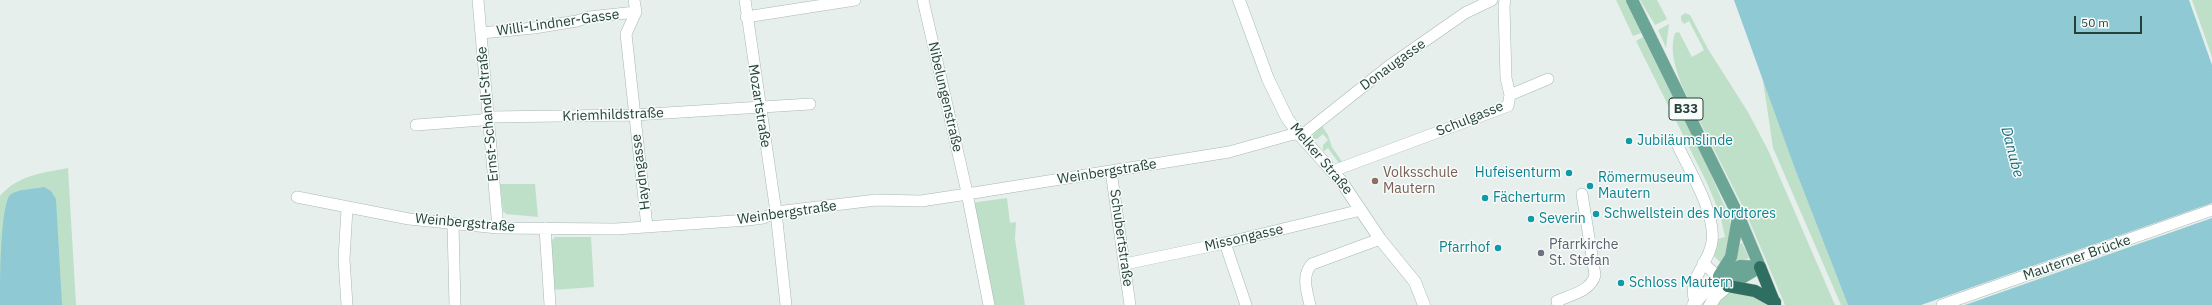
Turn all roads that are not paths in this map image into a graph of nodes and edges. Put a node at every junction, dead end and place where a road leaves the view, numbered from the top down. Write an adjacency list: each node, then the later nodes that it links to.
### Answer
1 (478, 0): 12 (street, Ernst-Schandl-Straße)
2 (634, 0): 10 (street)
3 (745, 0): 11 (street, Mozartstraße)
4 (855, 0): 11 (street)
5 (923, 0): 24 (street, Nibelungenstraße)
6 (1239, 0): 20 (street, Melker Straße)
7 (1492, 0): 20 (street, Donaugasse)
8 (1505, 0): 14 (street, Schulgasse)
9 (1632, 0): 31 (main road, B33)
10 (636, 12): 12 (street, Willi-Lindner-Gasse); 17 (street, Haydngasse)
11 (746, 17): 16 (street, Mozartstraße)
12 (481, 33): 18 (street, Ernst-Schandl-Straße)
13 (1548, 79): 14 (street)
14 (1510, 94): 23 (street, Schulgasse)
15 (810, 104): 16 (street, Kriemhildstraße)
16 (759, 107): 17 (street, Kriemhildstraße); 30 (street, Mozartstraße)
17 (634, 115): 18 (street, Kriemhildstraße); 33 (street, Haydngasse)
18 (488, 117): 19 (street, Kriemhildstraße); 34 (street, Ernst-Schandl-Straße)
19 (416, 125)
20 (1298, 133): 22 (street, Weinbergstraße); 23 (street, Melker Straße)
21 (1678, 146): 38 (street)
22 (1111, 171): 24 (street, Weinbergstraße); 39 (street, Schubertstraße)
23 (1333, 171): 28 (street, Melker Straße)
24 (967, 194): 30 (street, Weinbergstraße); 49 (street, Nibelungenstraße)
25 (1582, 194): 54 (street)
26 (296, 197): 27 (street, Weinbergstraße)
27 (347, 208): 32 (street, Weinbergstraße); 45 (street)
28 (1361, 210): 36 (street, Melker Straße); 37 (street, Missongasse)
29 (2212, 210): 56 (street, Mauterner Brücke)
30 (776, 212): 33 (street, Weinbergstraße); 48 (street, Mozartstraße)
31 (1739, 217): 40 (main road, B33); 41 (main road)
32 (453, 225): 34 (street, Weinbergstraße); 46 (street)
33 (647, 227): 35 (street, Weinbergstraße)
34 (498, 228): 35 (street, Weinbergstraße)
35 (545, 228): 47 (street)
36 (1380, 239): 52 (street); 53 (street, Melker Straße)
37 (1225, 243): 39 (street, Missongasse); 51 (street)
38 (1703, 263): 41 (street); 44 (street)
39 (1125, 264): 50 (street, Schubertstraße)
40 (1760, 267): 41 (main road); 42 (main road); 43 (highway, B33)
41 (1719, 276): 42 (street); 44 (street)
42 (1728, 286): 43 (highway, B33); 55 (street)
43 (1775, 303)
44 (1694, 304)
45 (347, 305)
46 (455, 305)
47 (550, 305)
48 (786, 305)
49 (989, 305)
50 (1130, 305)
51 (1246, 305)
52 (1310, 305)
53 (1424, 305)
54 (1558, 305)
55 (1710, 305)
56 (1942, 305)

